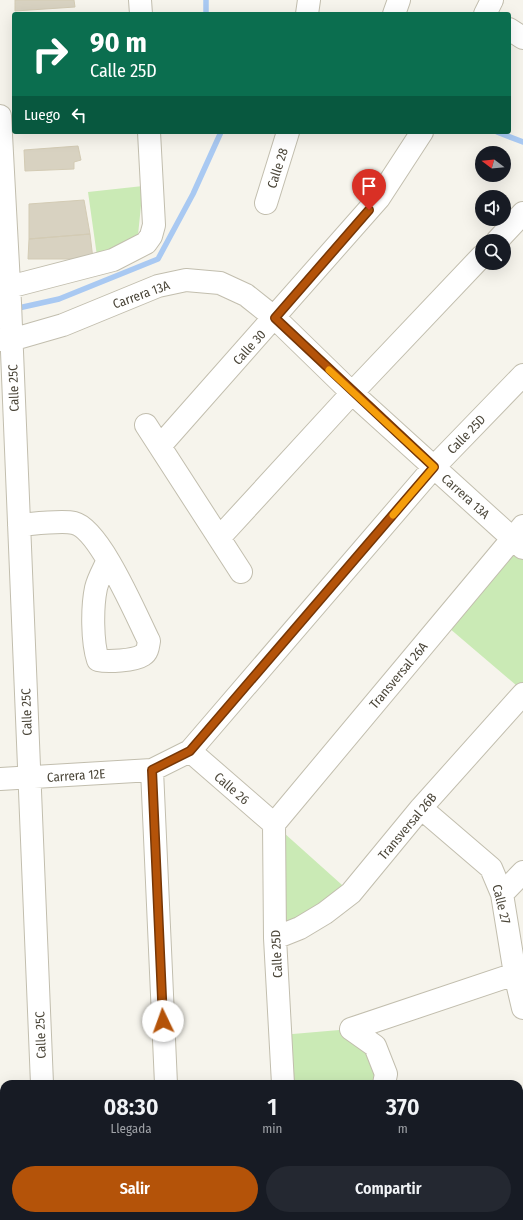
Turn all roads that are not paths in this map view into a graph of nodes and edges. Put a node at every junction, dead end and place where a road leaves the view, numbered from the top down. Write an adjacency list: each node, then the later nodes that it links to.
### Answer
1 (140, 0): 4 (street)
2 (309, 0): 5 (street)
3 (399, 0): 6 (street)
4 (141, 12)
5 (307, 12)
6 (395, 12)
7 (511, 30): 8 (street)
8 (523, 38)
9 (0, 116): 17 (street)
10 (149, 134): 17 (street)
11 (421, 134): 18 (street, Calle 30)
12 (288, 135): 13 (street, Calle 28)
13 (266, 203)
14 (523, 213): 15 (street)
15 (504, 234)
16 (475, 263): 21 (street)
17 (6, 292): 19 (street)
18 (275, 318): 19 (street, Carrera 13A); 21 (street, Carrera 13A); 23 (street, Calle 30)
19 (7, 335): 25 (street, Calle 25C)
20 (523, 375): 24 (street, Calle 25D)
21 (352, 393): 24 (street, Carrera 13A); 27 (street)
22 (146, 425): 23 (street)
23 (160, 446): 27 (street)
24 (434, 467): 26 (street, Carrera 13A); 31 (street, Calle 25D)
25 (19, 525): 28 (street); 33 (street, Calle 25C)
26 (519, 537): 36 (street, Transversal 26A)
27 (219, 538): 29 (street)
28 (108, 560)
29 (241, 572)
30 (523, 694): 35 (street, Transversal 26B)
31 (190, 751): 32 (street, Calle 25D); 36 (street, Calle 26)
32 (152, 770): 33 (street, Carrera 12E); 43 (street)
33 (29, 778): 34 (street, Carrera 12E); 42 (street, Calle 25C)
34 (0, 779)
35 (422, 808): 38 (street, Calle 27); 39 (street, Transversal 26B)
36 (274, 824): 39 (street, Calle 25D)
37 (523, 872): 38 (street)
38 (502, 894): 40 (street, Calle 27)
39 (275, 938): 44 (street, Calle 25D)
40 (515, 974): 41 (street, Calle 27); 45 (street)
41 (523, 1008)
42 (42, 1080)
43 (166, 1080)
44 (283, 1080)
45 (385, 1080)

